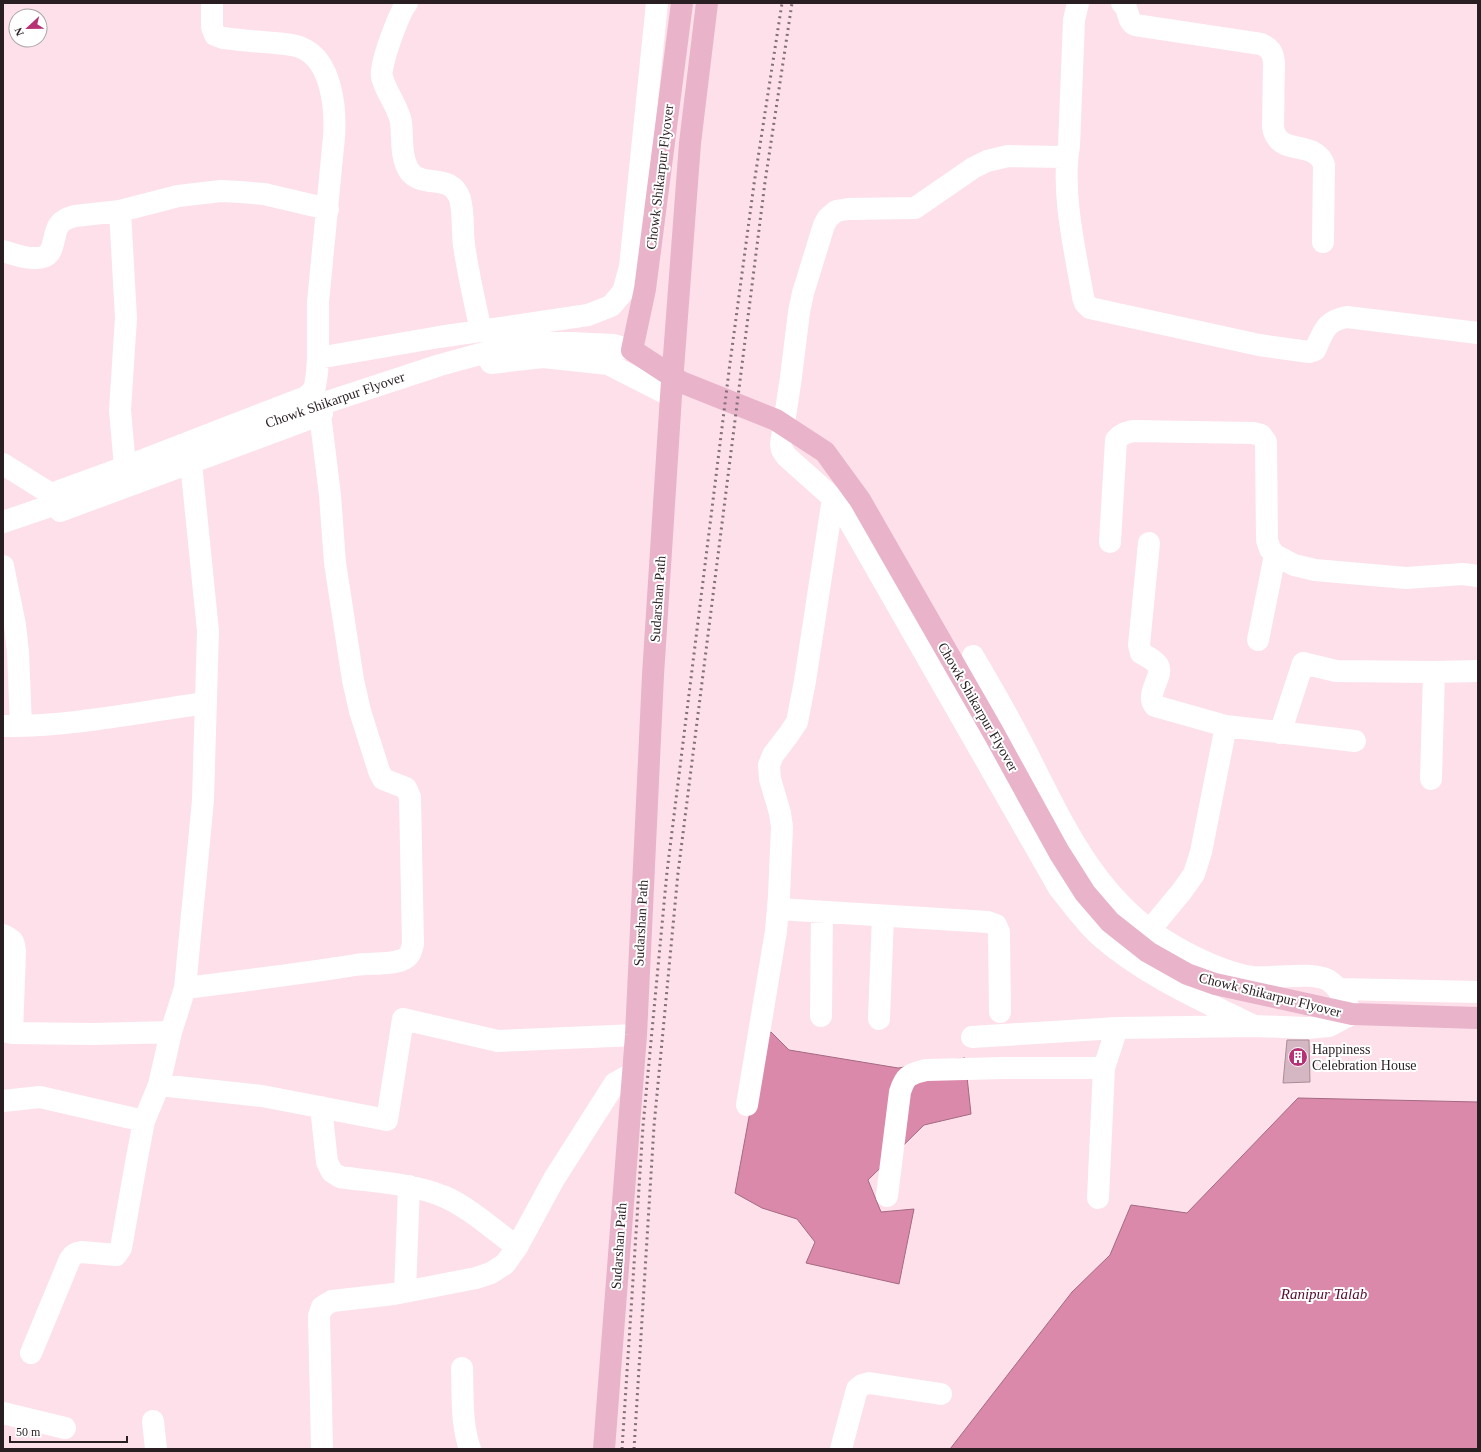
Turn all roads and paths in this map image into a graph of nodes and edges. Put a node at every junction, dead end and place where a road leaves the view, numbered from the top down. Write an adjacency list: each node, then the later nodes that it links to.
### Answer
1 (212, 3): 9 (street)
2 (407, 3): 13 (street)
3 (657, 3): 13 (street)
4 (682, 3): 15 (main road, Chowk Shikarpur Flyover)
5 (706, 3): 17 (main road, Sudarshan Path)
6 (1078, 3): 8 (street)
7 (1122, 3): 11 (street)
8 (1067, 157): 14 (street); 22 (street)
9 (328, 209): 10 (street); 16 (street)
10 (120, 211): 12 (street); 21 (street)
11 (1323, 242)
12 (3, 251)
13 (481, 331): 16 (street)
14 (1478, 333)
15 (632, 350): 23 (street, Chowk Shikarpur Flyover); 49 (main road, Chowk Shikarpur Flyover)
16 (318, 358): 21 (street)
17 (671, 396): 18 (street); 57 (main road, Sudarshan Path)
18 (320, 414): 19 (street); 45 (street)
19 (191, 463): 23 (street); 34 (street)
20 (3, 464): 23 (street)
21 (125, 467): 23 (street)
22 (833, 498): 40 (street); 53 (street)
23 (49, 500): 24 (street)
24 (3, 522)
25 (1110, 542): 27 (street)
26 (1149, 543): 36 (street)
27 (1275, 555): 29 (street); 30 (street)
28 (3, 566): 35 (street)
29 (1478, 576)
30 (1258, 640)
31 (973, 656): 43 (street)
32 (1478, 671): 33 (street)
33 (1434, 672): 37 (street); 39 (street)
34 (206, 703): 35 (street); 45 (street)
35 (12, 726)
36 (1226, 726): 37 (street); 43 (street)
37 (1280, 733): 38 (street)
38 (1355, 741)
39 (1431, 779)
40 (778, 909): 41 (street); 63 (street)
41 (822, 912): 42 (street); 50 (street)
42 (883, 916): 48 (street); 52 (street)
43 (1149, 930): 46 (street)
44 (3, 935): 55 (street)
45 (185, 988): 56 (street)
46 (1338, 990): 47 (street); 49 (street)
47 (1478, 992)
48 (1000, 1012)
49 (1352, 1014): 51 (main road, Chowk Shikarpur Flyover); 53 (street)
50 (821, 1016)
51 (1478, 1018)
52 (879, 1019)
53 (1254, 1026): 54 (street)
54 (1117, 1028): 58 (street); 59 (street)
55 (8, 1032): 56 (street)
56 (170, 1032): 61 (street)
57 (636, 1035): 60 (main road, Sudarshan Path); 64 (street)
58 (972, 1037)
59 (1104, 1068): 67 (street); 68 (street)
60 (633, 1073): 69 (street); 80 (main road, Sudarshan Path)
61 (159, 1085): 64 (street); 65 (street)
62 (3, 1101): 65 (street)
63 (747, 1105)
64 (321, 1107): 66 (street)
65 (144, 1122): 71 (street)
66 (409, 1186): 69 (street); 70 (street)
67 (887, 1196)
68 (1098, 1198)
69 (517, 1247): 70 (street)
70 (405, 1292): 78 (street)
71 (31, 1353)
72 (462, 1368): 79 (street)
73 (941, 1394): 81 (street)
74 (3, 1413): 76 (street)
75 (153, 1421): 77 (street)
76 (65, 1428)
77 (156, 1449)
78 (322, 1449)
79 (470, 1449)
80 (604, 1449)
81 (841, 1449)

